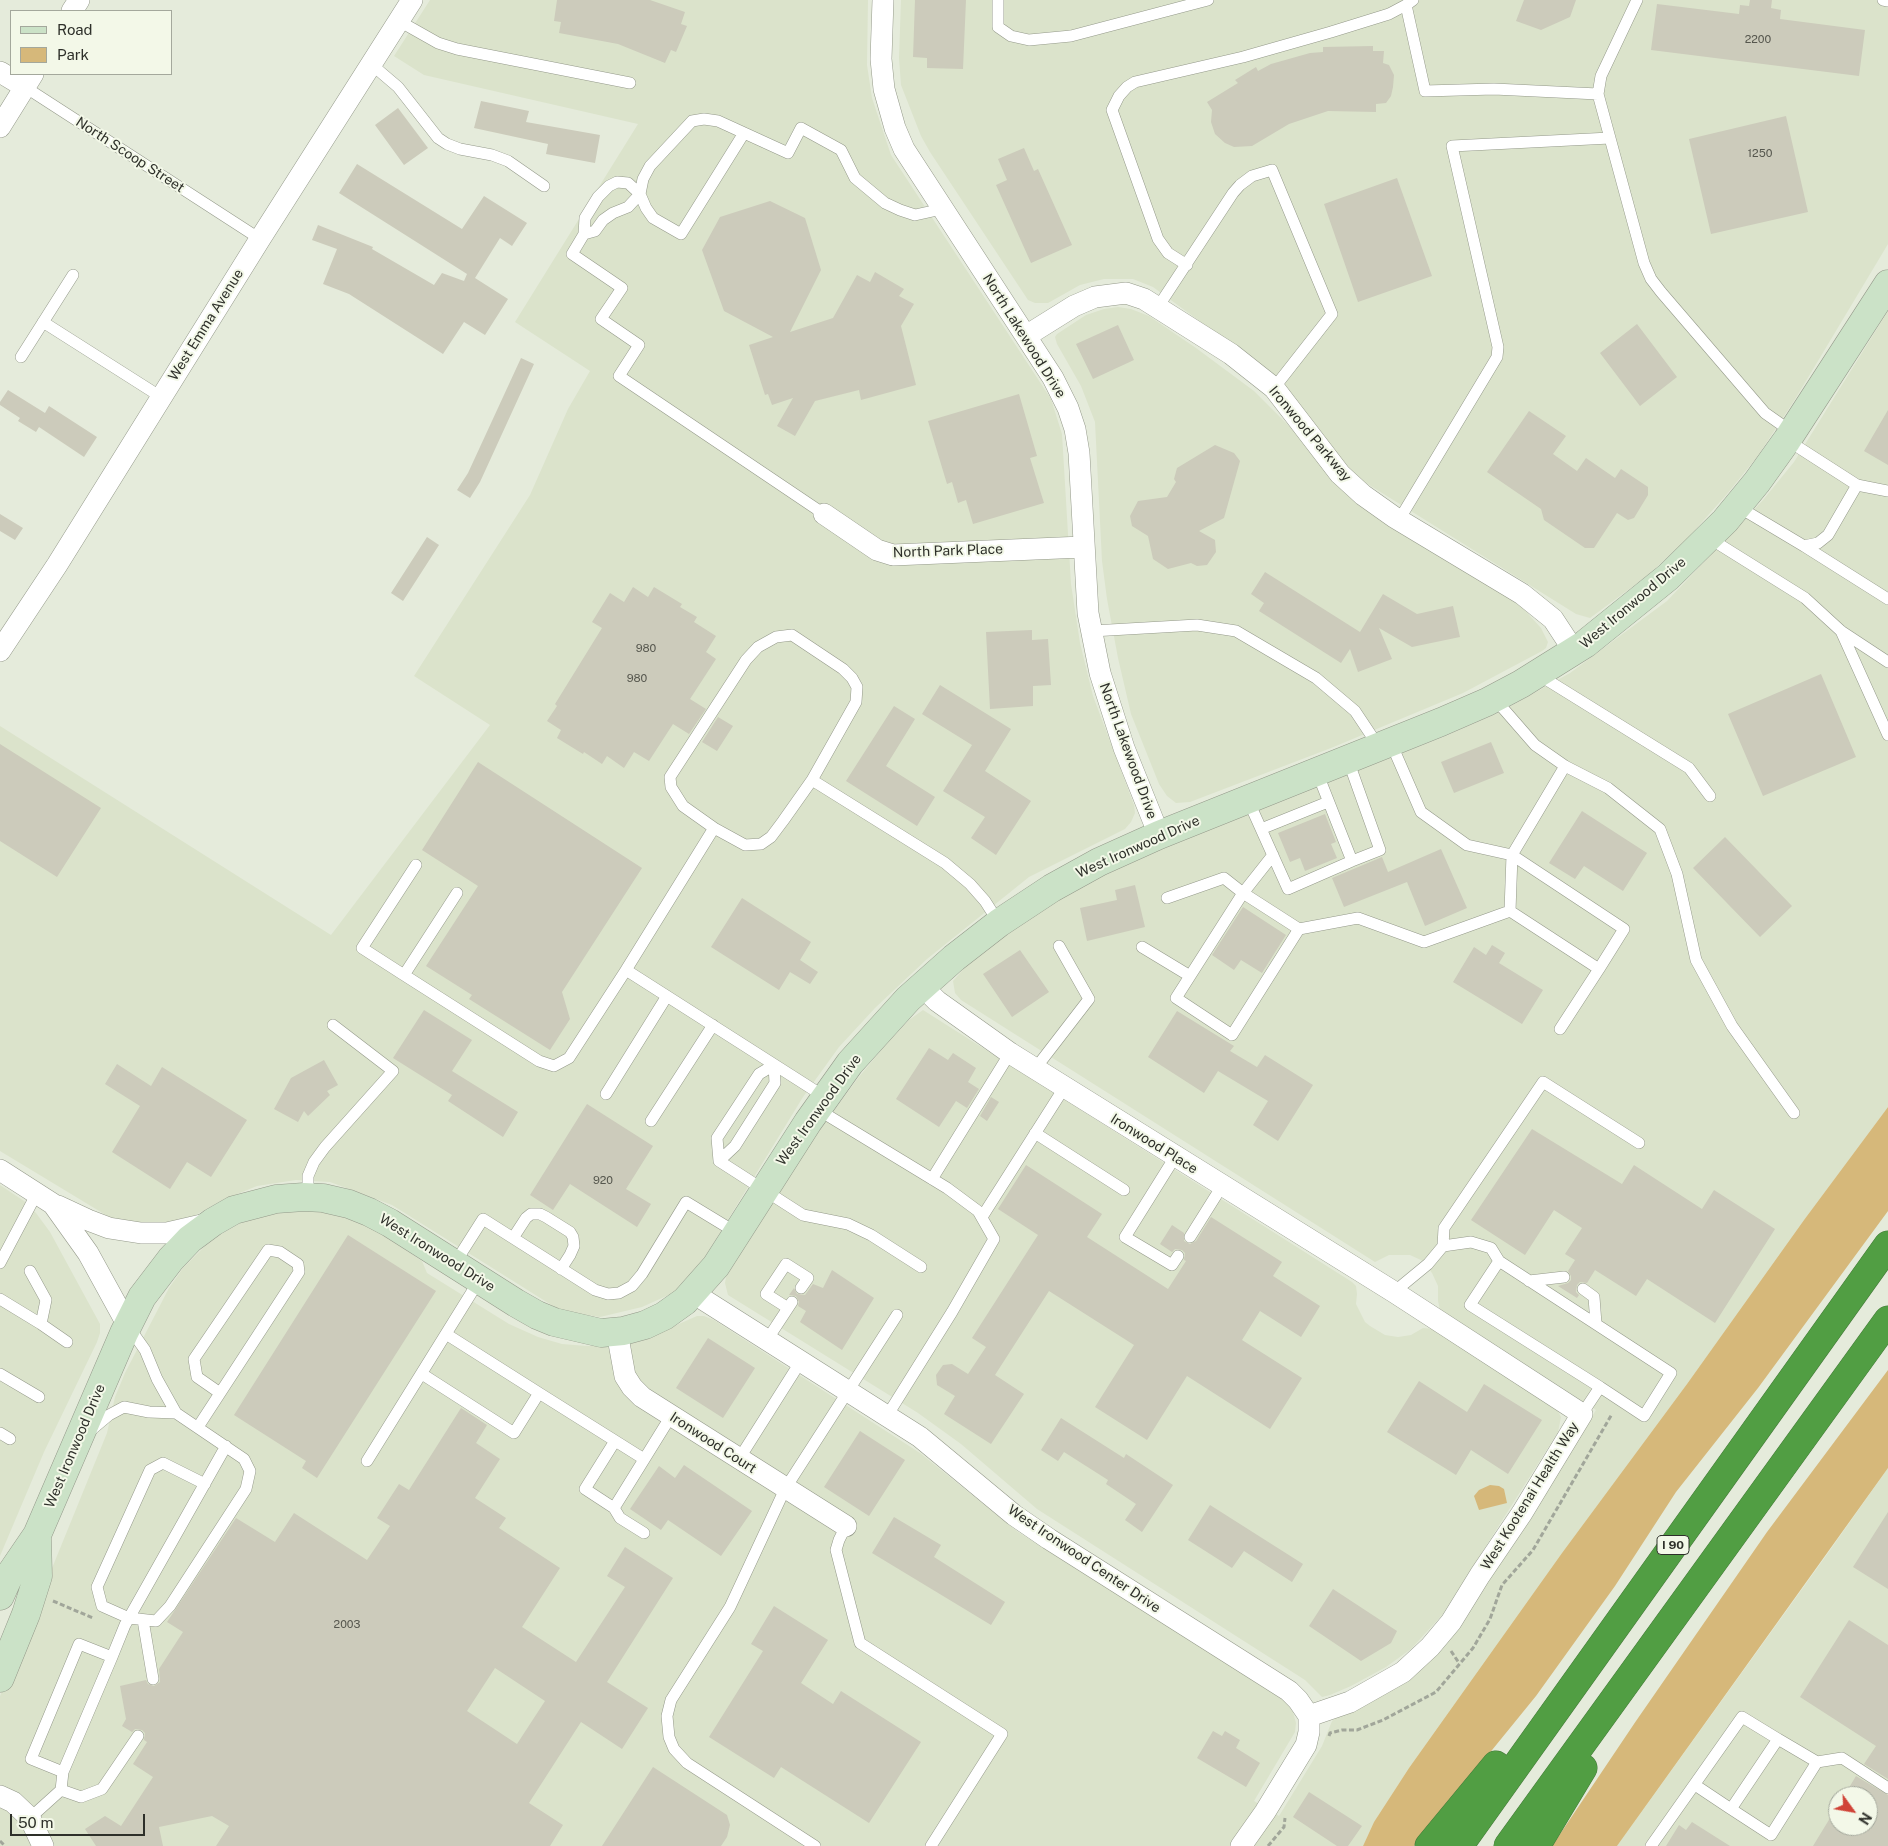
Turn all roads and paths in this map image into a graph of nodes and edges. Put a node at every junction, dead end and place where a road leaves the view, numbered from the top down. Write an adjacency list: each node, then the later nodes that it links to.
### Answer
1 (412, 0): 9 (street, West Emma Avenue)
2 (884, 0): 20 (street, North Lakewood Drive)
3 (998, 0): 4 (lane)
4 (1208, 0)
5 (1637, 0): 14 (lane)
6 (1883, 0): 7 (lane)
7 (1888, 1)
8 (1410, 3): 14 (lane); 23 (lane)
9 (399, 21): 10 (street, West Emma Avenue); 13 (lane)
10 (371, 64): 18 (lane); 22 (street, West Emma Avenue)
11 (11, 75): 12 (street, North Scoop Street)
12 (29, 80): 15 (street); 22 (lane, North Scoop Street)
13 (630, 83)
14 (1598, 94): 17 (lane)
15 (0, 127)
16 (744, 133): 19 (lane); 19 (lane); 20 (lane)
17 (1610, 138): 32 (lane); 37 (lane)
18 (544, 186)
19 (640, 194): 21 (lane); 21 (lane)
20 (942, 209): 28 (street, North Lakewood Drive)
21 (584, 234): 36 (lane)
22 (260, 239): 31 (street, West Emma Avenue)
23 (1187, 265): 26 (lane); 30 (lane)
24 (73, 275): 27 (lane)
25 (1886, 290): 32 (street, West Ironwood Drive)
26 (1158, 307): 28 (street, Ironwood Parkway); 30 (street, Ironwood Parkway)
27 (43, 322): 29 (lane); 31 (lane)
28 (1026, 336): 40 (street, North Lakewood Drive)
29 (21, 357)
30 (1274, 388): 37 (street, Ironwood Parkway)
31 (161, 397): 44 (street, West Emma Avenue)
32 (1790, 436): 33 (lane); 35 (street, West Ironwood Drive)
33 (1857, 485): 34 (lane); 39 (lane)
34 (1888, 491)
35 (1737, 506): 38 (street, West Ironwood Drive); 39 (lane)
36 (824, 514): 40 (street, North Park Place)
37 (1399, 520): 45 (street, Ironwood Parkway)
38 (1709, 538): 42 (lane); 45 (street, West Ironwood Drive)
39 (1804, 546): 41 (lane)
40 (1084, 547): 43 (street, North Lakewood Drive)
41 (1888, 599)
42 (1841, 631): 46 (lane); 49 (lane)
43 (1092, 632): 50 (lane); 60 (street, North Lakewood Drive)
44 (0, 651)
45 (1574, 651): 47 (street, West Ironwood Drive)
46 (1888, 662)
47 (1537, 674): 48 (street, West Ironwood Drive); 55 (lane)
48 (1494, 698): 50 (street, West Ironwood Drive); 52 (lane)
49 (1888, 736)
50 (1385, 745): 51 (street, West Ironwood Drive); 62 (lane)
51 (1348, 760): 53 (street, West Ironwood Drive); 63 (lane)
52 (1565, 766): 62 (lane); 88 (lane)
53 (1317, 772): 56 (street, West Ironwood Drive); 57 (lane)
54 (812, 780): 58 (lane); 58 (lane); 69 (lane)
55 (1710, 796)
56 (1248, 800): 59 (lane); 60 (street, West Ironwood Drive)
57 (1328, 802): 59 (lane); 63 (lane)
58 (714, 828): 74 (lane)
59 (1261, 829): 61 (lane)
60 (1159, 835): 69 (street, West Ironwood Drive)
61 (1273, 855): 63 (lane); 66 (lane)
62 (1512, 855): 68 (lane); 73 (lane)
63 (1352, 862)
64 (416, 865): 75 (lane)
65 (457, 893): 75 (lane)
66 (1243, 893): 67 (lane); 70 (lane); 76 (lane)
67 (1167, 898)
68 (1510, 911): 70 (lane); 73 (lane)
69 (999, 923): 77 (street, West Ironwood Drive)
70 (1298, 929): 76 (lane)
71 (1059, 946): 84 (lane)
72 (1142, 947): 76 (lane)
73 (1599, 969): 81 (lane)
74 (626, 970): 75 (lane); 78 (lane)
75 (404, 975)
76 (1190, 976)
77 (922, 986): 82 (street, Ironwood Place); 87 (street, West Ironwood Drive)
78 (667, 996): 80 (lane); 86 (lane)
79 (333, 1025): 99 (lane)
80 (713, 1025): 83 (lane); 89 (lane)
81 (1560, 1029)
82 (1010, 1053): 84 (street, Ironwood Place); 95 (lane)
83 (774, 1065): 87 (lane); 93 (lane); 93 (lane)
84 (1035, 1069): 85 (street, Ironwood Place)
85 (1064, 1088): 90 (lane); 92 (street, Ironwood Place)
86 (606, 1094)
87 (821, 1103): 95 (lane); 97 (street, West Ironwood Drive)
88 (1794, 1113)
89 (651, 1121)
90 (1035, 1133): 98 (lane); 101 (lane)
91 (1639, 1143): 107 (lane)
92 (1175, 1157): 96 (street, Ironwood Place); 108 (lane)
93 (718, 1161): 97 (lane)
94 (0, 1170): 100 (street)
95 (932, 1179): 101 (lane)
96 (1222, 1186): 104 (lane); 120 (street, Ironwood Place)
97 (763, 1190): 103 (street, West Ironwood Drive); 112 (lane)
98 (1124, 1190)
99 (308, 1197): 102 (street, West Ironwood Drive); 111 (street, West Ironwood Drive)
100 (45, 1199): 102 (street); 110 (lane); 126 (street)
101 (982, 1217): 143 (lane)
102 (212, 1222): 126 (street, West Ironwood Drive)
103 (737, 1233): 113 (lane); 121 (street, West Ironwood Drive)
104 (1190, 1236)
105 (513, 1238): 111 (lane); 113 (lane); 113 (lane)
106 (1888, 1245): 159 (highway, I 90)
107 (1443, 1246): 109 (lane); 120 (lane)
108 (1178, 1256)
109 (1499, 1262): 117 (lane); 135 (lane)
110 (0, 1263)
111 (455, 1264): 116 (street, West Ironwood Drive)
112 (921, 1267)
113 (561, 1269)
114 (30, 1271): 125 (lane)
115 (1564, 1277): 117 (lane)
116 (480, 1279): 128 (street, West Ironwood Drive); 129 (lane)
117 (1529, 1281): 127 (lane)
118 (801, 1288): 130 (lane)
119 (1583, 1289): 127 (lane)
120 (1394, 1292): 141 (street, West Kootenai Health Way)
121 (694, 1294): 128 (street, West Ironwood Drive); 130 (street, West Ironwood Center Drive)
122 (0, 1299): 125 (lane)
123 (897, 1315): 136 (lane)
124 (1888, 1320): 165 (highway)
125 (41, 1324): 131 (lane)
126 (127, 1324): 140 (lane); 148 (street, West Ironwood Drive)
127 (1596, 1324): 135 (lane)
128 (617, 1332): 142 (street, Ironwood Court)
129 (446, 1334): 134 (lane); 138 (lane)
130 (767, 1340): 132 (street, West Ironwood Center Drive)
131 (67, 1342)
132 (801, 1362): 136 (street, West Ironwood Center Drive); 151 (lane)
133 (0, 1374): 139 (lane)
134 (422, 1374): 138 (lane); 152 (lane)
135 (1600, 1387): 141 (lane)
136 (849, 1392): 143 (street, West Ironwood Center Drive); 154 (lane)
137 (220, 1393): 137 (lane); 144 (lane)
138 (539, 1393): 147 (lane)
139 (39, 1397)
140 (176, 1413): 144 (lane); 148 (lane)
141 (1582, 1414): 169 (street, West Kootenai Health Way)
142 (670, 1416): 150 (lane); 151 (street, Ironwood Court)
143 (887, 1416): 169 (street, West Ironwood Center Drive)
144 (198, 1427): 149 (lane)
145 (0, 1433): 146 (lane)
146 (10, 1439)
147 (614, 1441): 150 (lane); 155 (lane)
148 (77, 1442): 158 (street, West Ironwood Drive)
149 (226, 1446): 153 (lane); 163 (lane)
150 (644, 1459): 155 (lane)
151 (739, 1459): 154 (street, Ironwood Court)
152 (368, 1461)
153 (204, 1484): 162 (lane); 162 (lane)
154 (785, 1489): 156 (street, Ironwood Court); 184 (lane)
155 (614, 1508): 157 (lane)
156 (846, 1526): 181 (lane)
157 (644, 1533)
158 (37, 1535): 160 (street, West Ironwood Drive); 167 (street, West Ironwood Drive)
159 (1661, 1562): 186 (highway); 187 (highway, I 90)
160 (0, 1596)
161 (48, 1599): 164 (path)
162 (129, 1618): 163 (lane); 166 (lane)
163 (143, 1620): 168 (lane)
164 (100, 1621)
165 (1657, 1640): 188 (highway); 189 (highway)
166 (112, 1657): 173 (lane); 173 (lane)
167 (0, 1678)
168 (153, 1679)
169 (1309, 1716): 185 (street)
170 (138, 1736): 176 (lane)
171 (1778, 1739): 172 (lane); 174 (lane); 178 (lane)
172 (1817, 1762): 175 (lane); 178 (lane)
173 (63, 1772): 176 (lane)
174 (1695, 1785): 178 (lane); 190 (lane)
175 (1888, 1788)
176 (62, 1790): 179 (lane)
177 (0, 1796): 179 (street)
178 (1731, 1809)
179 (30, 1818): 183 (street)
180 (0, 1841): 182 (path)
181 (936, 1844)
182 (5, 1846)
183 (43, 1846)
184 (816, 1846)
185 (1242, 1846)
186 (1429, 1846)
187 (1459, 1846)
188 (1508, 1846)
189 (1536, 1846)
190 (1651, 1846)

